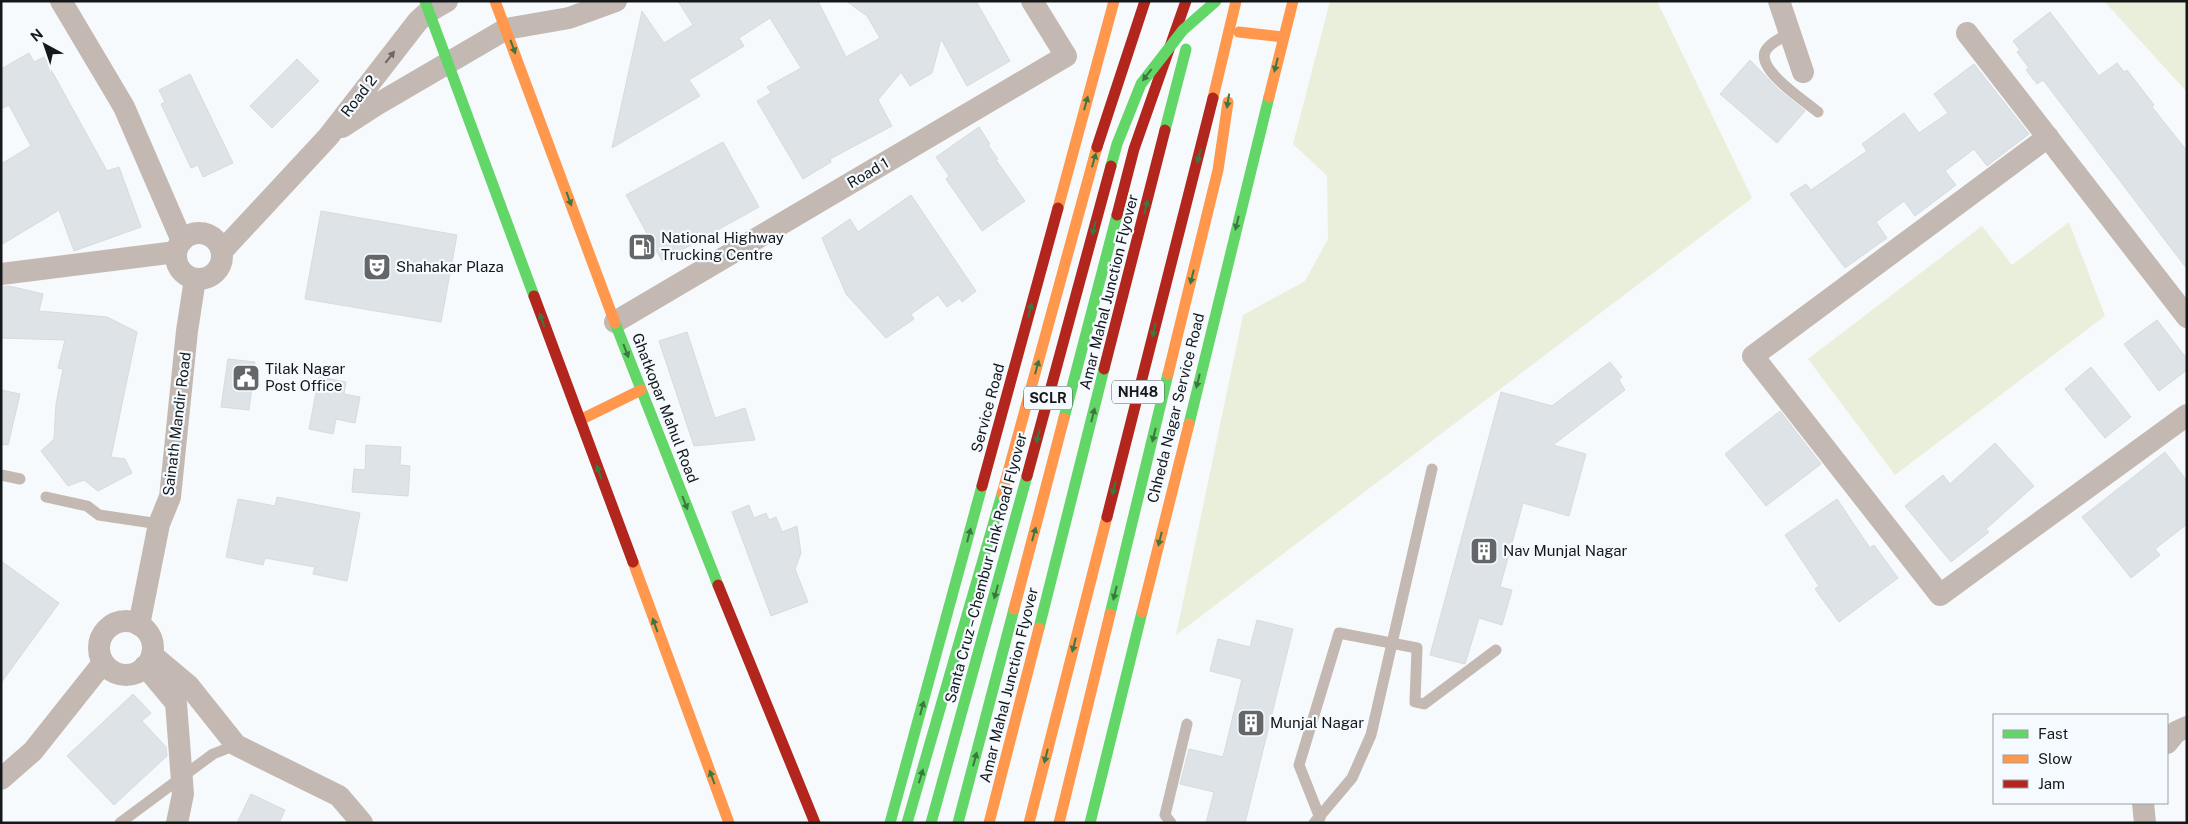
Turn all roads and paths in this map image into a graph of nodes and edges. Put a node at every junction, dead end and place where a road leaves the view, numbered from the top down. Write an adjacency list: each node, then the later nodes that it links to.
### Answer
1 (61, 1): 28 (street)
2 (495, 1): 16 (main road, Ghatkopar Mahul Road)
3 (616, 1): 15 (street)
4 (1032, 1): 33 (street, Road 1)
5 (1114, 1): 60 (main road, Service Road, one-way to 5)
6 (1146, 1): 61 (main road, Santa Cruz – Chembur Link Road Flyover / SCLR, one-way to 6)
7 (1186, 1): 63 (main road, one-way to 7)
8 (1198, 1): 64 (main road, Amar Mahal Junction Flyover / NH48, one-way to 8)
9 (1216, 1): 62 (main road, Santa Cruz – Chembur Link Road Flyover / SCLR, one-way to 62, bridge)
10 (1236, 1): 65 (main road, NH48, one-way to 65)
11 (1244, 1): 17 (main road)
12 (1293, 1): 20 (main road, Chheda Nagar Service Road)
13 (1779, 1): 18 (street)
14 (433, 5): 22 (main road); 26 (street, Road 2, one-way to 14)
15 (571, 10): 16 (street)
16 (506, 29): 22 (street); 33 (main road, Ghatkopar Mahul Road, one-way to 33)
17 (1239, 32): 20 (main road); 21 (main road)
18 (1790, 33): 23 (street); 25 (lane)
19 (1967, 33): 27 (street)
20 (1283, 37): 67 (main road, Chheda Nagar Service Road, one-way to 67)
21 (1236, 52)
22 (447, 64): 26 (street); 36 (main road, one-way to 22)
23 (1803, 72)
24 (1230, 91): 66 (main road, one-way to 66)
25 (1818, 112)
26 (328, 137): 29 (street, Road 2)
27 (2048, 137): 32 (street); 35 (street)
28 (179, 247): 29 (street); 30 (street); 31 (street)
29 (222, 251): 31 (street)
30 (1, 274)
31 (195, 279): 41 (street, Sainath Mandir Road)
32 (2187, 317)
33 (615, 322): 34 (main road, Ghatkopar Mahul Road, one-way to 34)
34 (641, 390): 36 (main road); 59 (main road, Ghatkopar Mahul Road, one-way to 59)
35 (2187, 415)
36 (580, 420): 58 (main road, one-way to 36)
37 (1432, 469): 43 (lane)
38 (1, 475): 39 (lane)
39 (20, 479)
40 (46, 497): 41 (lane)
41 (159, 524): 42 (street, Sainath Mandir Road)
42 (139, 625): 45 (street); 46 (street)
43 (1392, 642): 44 (lane); 54 (lane); 54 (lane)
44 (1496, 650)
45 (148, 660): 46 (street); 50 (street); 51 (street)
46 (103, 663): 52 (street)
47 (1187, 724): 68 (lane)
48 (2187, 727): 49 (street)
49 (2168, 742)
50 (236, 745): 51 (lane); 57 (street)
51 (182, 776): 55 (lane); 56 (street)
52 (1, 779)
53 (2143, 804): 69 (street)
54 (1317, 820)
55 (120, 823)
56 (177, 823)
57 (362, 823)
58 (729, 823)
59 (815, 823)
60 (890, 823)
61 (907, 823)
62 (931, 823)
63 (958, 823)
64 (990, 823)
65 (1029, 823)
66 (1059, 823)
67 (1090, 823)
68 (1171, 823)
69 (2145, 823)

